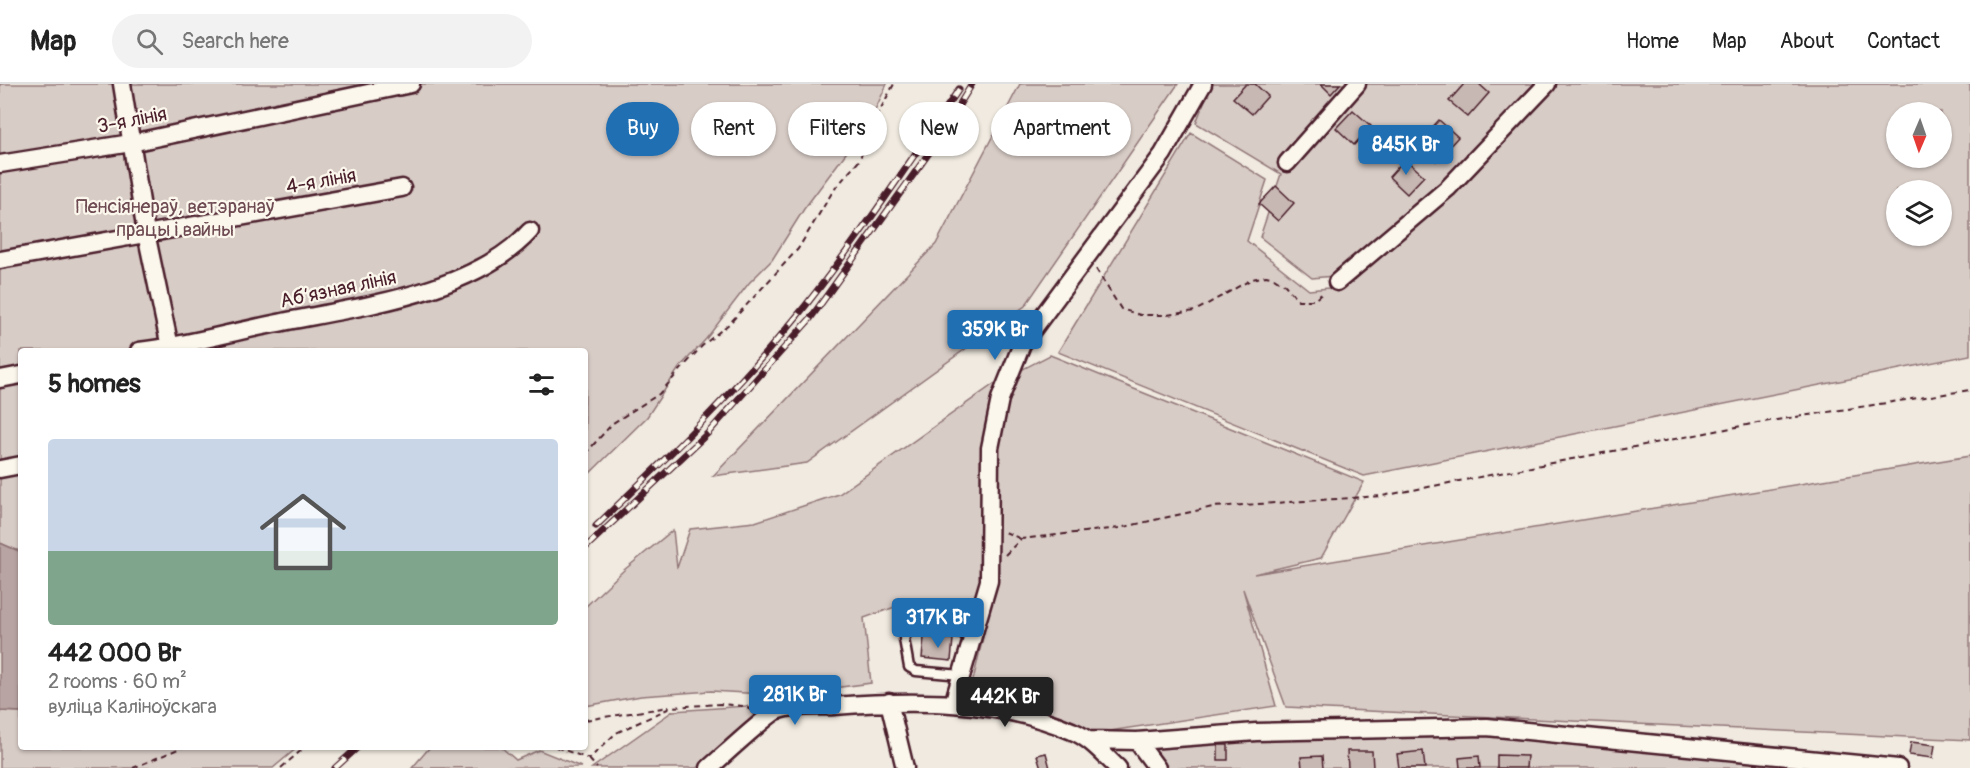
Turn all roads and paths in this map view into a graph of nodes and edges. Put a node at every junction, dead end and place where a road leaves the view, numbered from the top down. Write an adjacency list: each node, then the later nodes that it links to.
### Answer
1 (122, 84): 7 (street)
2 (411, 84): 7 (street, 3-я лінія)
3 (894, 84): 21 (path)
4 (1203, 84): 13 (street)
5 (1357, 84): 8 (street)
6 (1547, 84): 15 (street)
7 (131, 142): 9 (street, 3-я лінія); 12 (street)
8 (1287, 163)
9 (0, 164)
10 (402, 188): 12 (street, 4-я лінія)
11 (530, 231): 16 (street, Абʼязная лінія)
12 (146, 233): 14 (street, 4-я лінія); 16 (street)
13 (1086, 259): 15 (path); 25 (street)
14 (0, 260)
15 (1337, 282)
16 (170, 347): 17 (street, Абʼязная лінія)
17 (162, 348)
18 (18, 376): 19 (street)
19 (0, 379)
20 (1970, 390): 24 (path)
21 (588, 451)
22 (18, 466): 23 (street)
23 (0, 469)
24 (1002, 558)
25 (973, 637): 26 (street); 26 (lane)
26 (961, 675): 28 (street)
27 (889, 702): 28 (street); 30 (street); 43 (street)
28 (953, 704): 32 (street)
29 (672, 707): 30 (path); 31 (path); 37 (path)
30 (767, 719): 42 (street)
31 (588, 720)
32 (1088, 740): 33 (street); 44 (street)
33 (1137, 741): 38 (street); 45 (street)
34 (176, 750): 39 (path)
35 (302, 750): 40 (path)
36 (564, 750): 37 (path)
37 (589, 759): 41 (path)
38 (1865, 766): 46 (street)
39 (133, 768)
40 (281, 768)
41 (597, 768)
42 (709, 768)
43 (905, 768)
44 (1118, 768)
45 (1156, 768)
46 (1898, 768)

